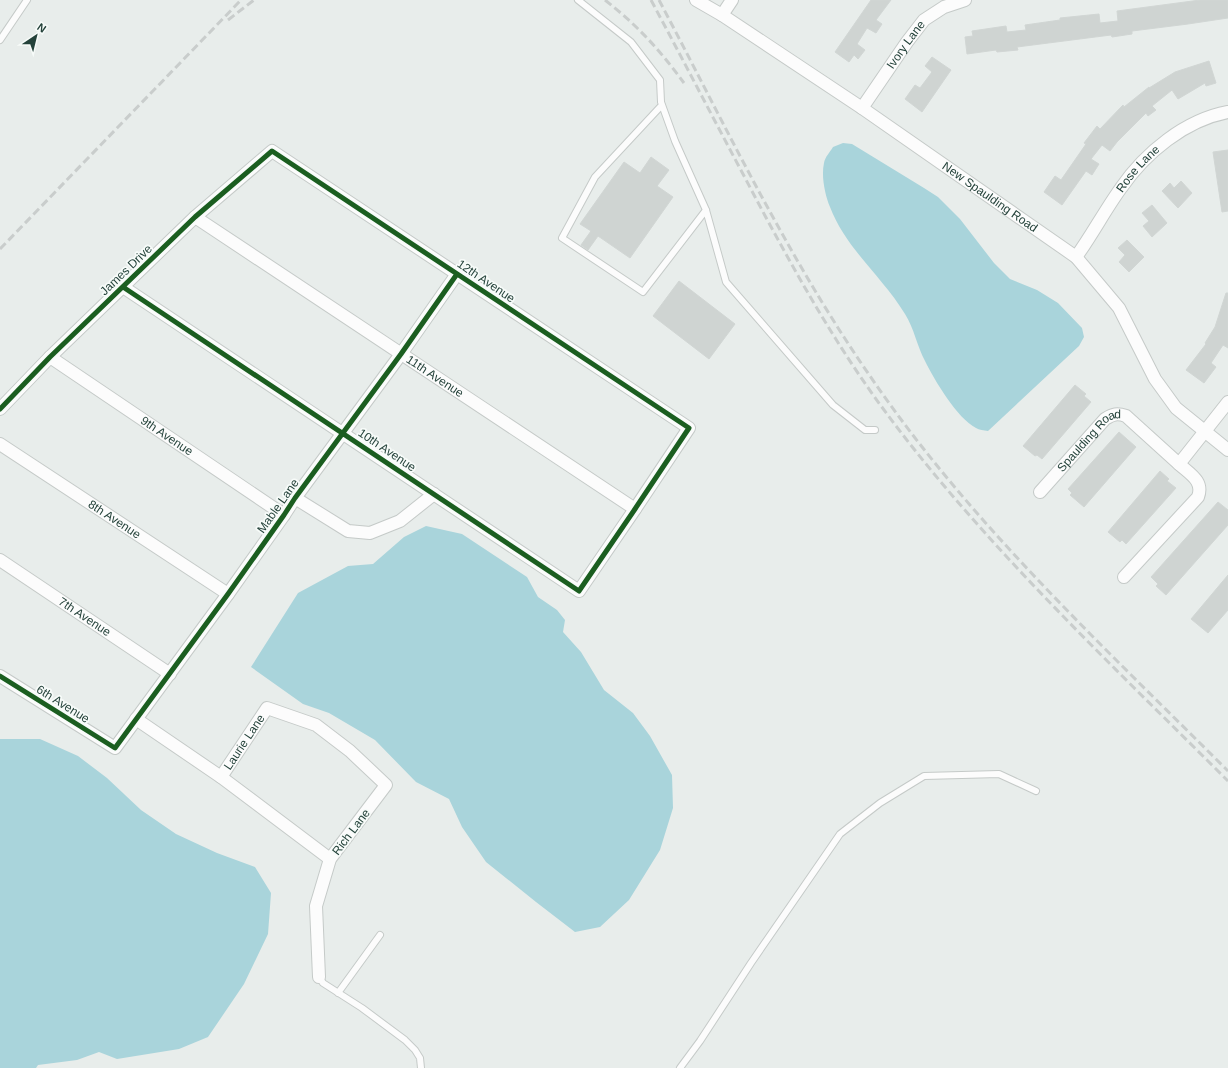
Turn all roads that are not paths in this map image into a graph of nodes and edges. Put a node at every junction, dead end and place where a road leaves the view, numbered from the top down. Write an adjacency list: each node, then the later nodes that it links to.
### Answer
1 (18, 0): 6 (lane)
2 (578, 0): 9 (lane)
3 (696, 0): 7 (street, New Spaulding Road)
4 (732, 0): 7 (street)
5 (965, 0): 10 (street, Ivory Lane)
6 (26, 2): 8 (lane)
7 (722, 15): 10 (street, New Spaulding Road)
8 (0, 40)
9 (662, 105): 13 (lane); 13 (lane)
10 (862, 108): 15 (street, New Spaulding Road)
11 (1228, 112): 15 (street, Rose Lane)
12 (272, 152): 14 (street, James Drive); 16 (street, 12th Avenue)
13 (706, 210): 22 (lane)
14 (195, 217): 17 (street, James Drive); 18 (street, 11th Avenue)
15 (1076, 257): 23 (street, New Spaulding Road)
16 (457, 274): 18 (street, Mable Lane); 31 (street, 12th Avenue)
17 (123, 287): 19 (street, James Drive); 24 (street, 10th Avenue)
18 (401, 354): 24 (street, Mable Lane); 31 (street, 11th Avenue)
19 (50, 357): 21 (street, James Drive); 32 (street, 9th Avenue)
20 (1228, 402): 23 (street)
21 (0, 409)
22 (875, 430)
23 (1205, 431): 26 (street, New Spaulding Road); 27 (street)
24 (344, 433): 29 (street, 10th Avenue); 30 (street, Mable Lane)
25 (0, 444): 35 (street, 8th Avenue)
26 (1228, 450)
27 (1179, 464): 28 (street, Spaulding Road); 34 (street, Spaulding Road)
28 (1040, 492)
29 (434, 494): 30 (street); 31 (street, 10th Avenue)
30 (295, 498): 32 (street, Mable Lane)
31 (635, 510)
32 (284, 515): 35 (street, Mable Lane)
33 (0, 560): 36 (street, 7th Avenue)
34 (1124, 577)
35 (228, 594): 36 (street, Mable Lane)
36 (170, 674): 38 (street, Mable Lane)
37 (1, 678): 39 (street, 6th Avenue)
38 (136, 720): 39 (street, Mable Lane); 40 (street)
39 (115, 748)
40 (221, 777): 41 (street, Laurie Lane); 43 (street)
41 (386, 785): 43 (street, Rich Lane)
42 (1036, 791): 48 (lane)
43 (330, 859): 45 (street, Rich Lane)
44 (380, 934): 46 (lane)
45 (319, 977): 46 (lane)
46 (338, 993): 47 (lane)
47 (421, 1068)
48 (680, 1068)

